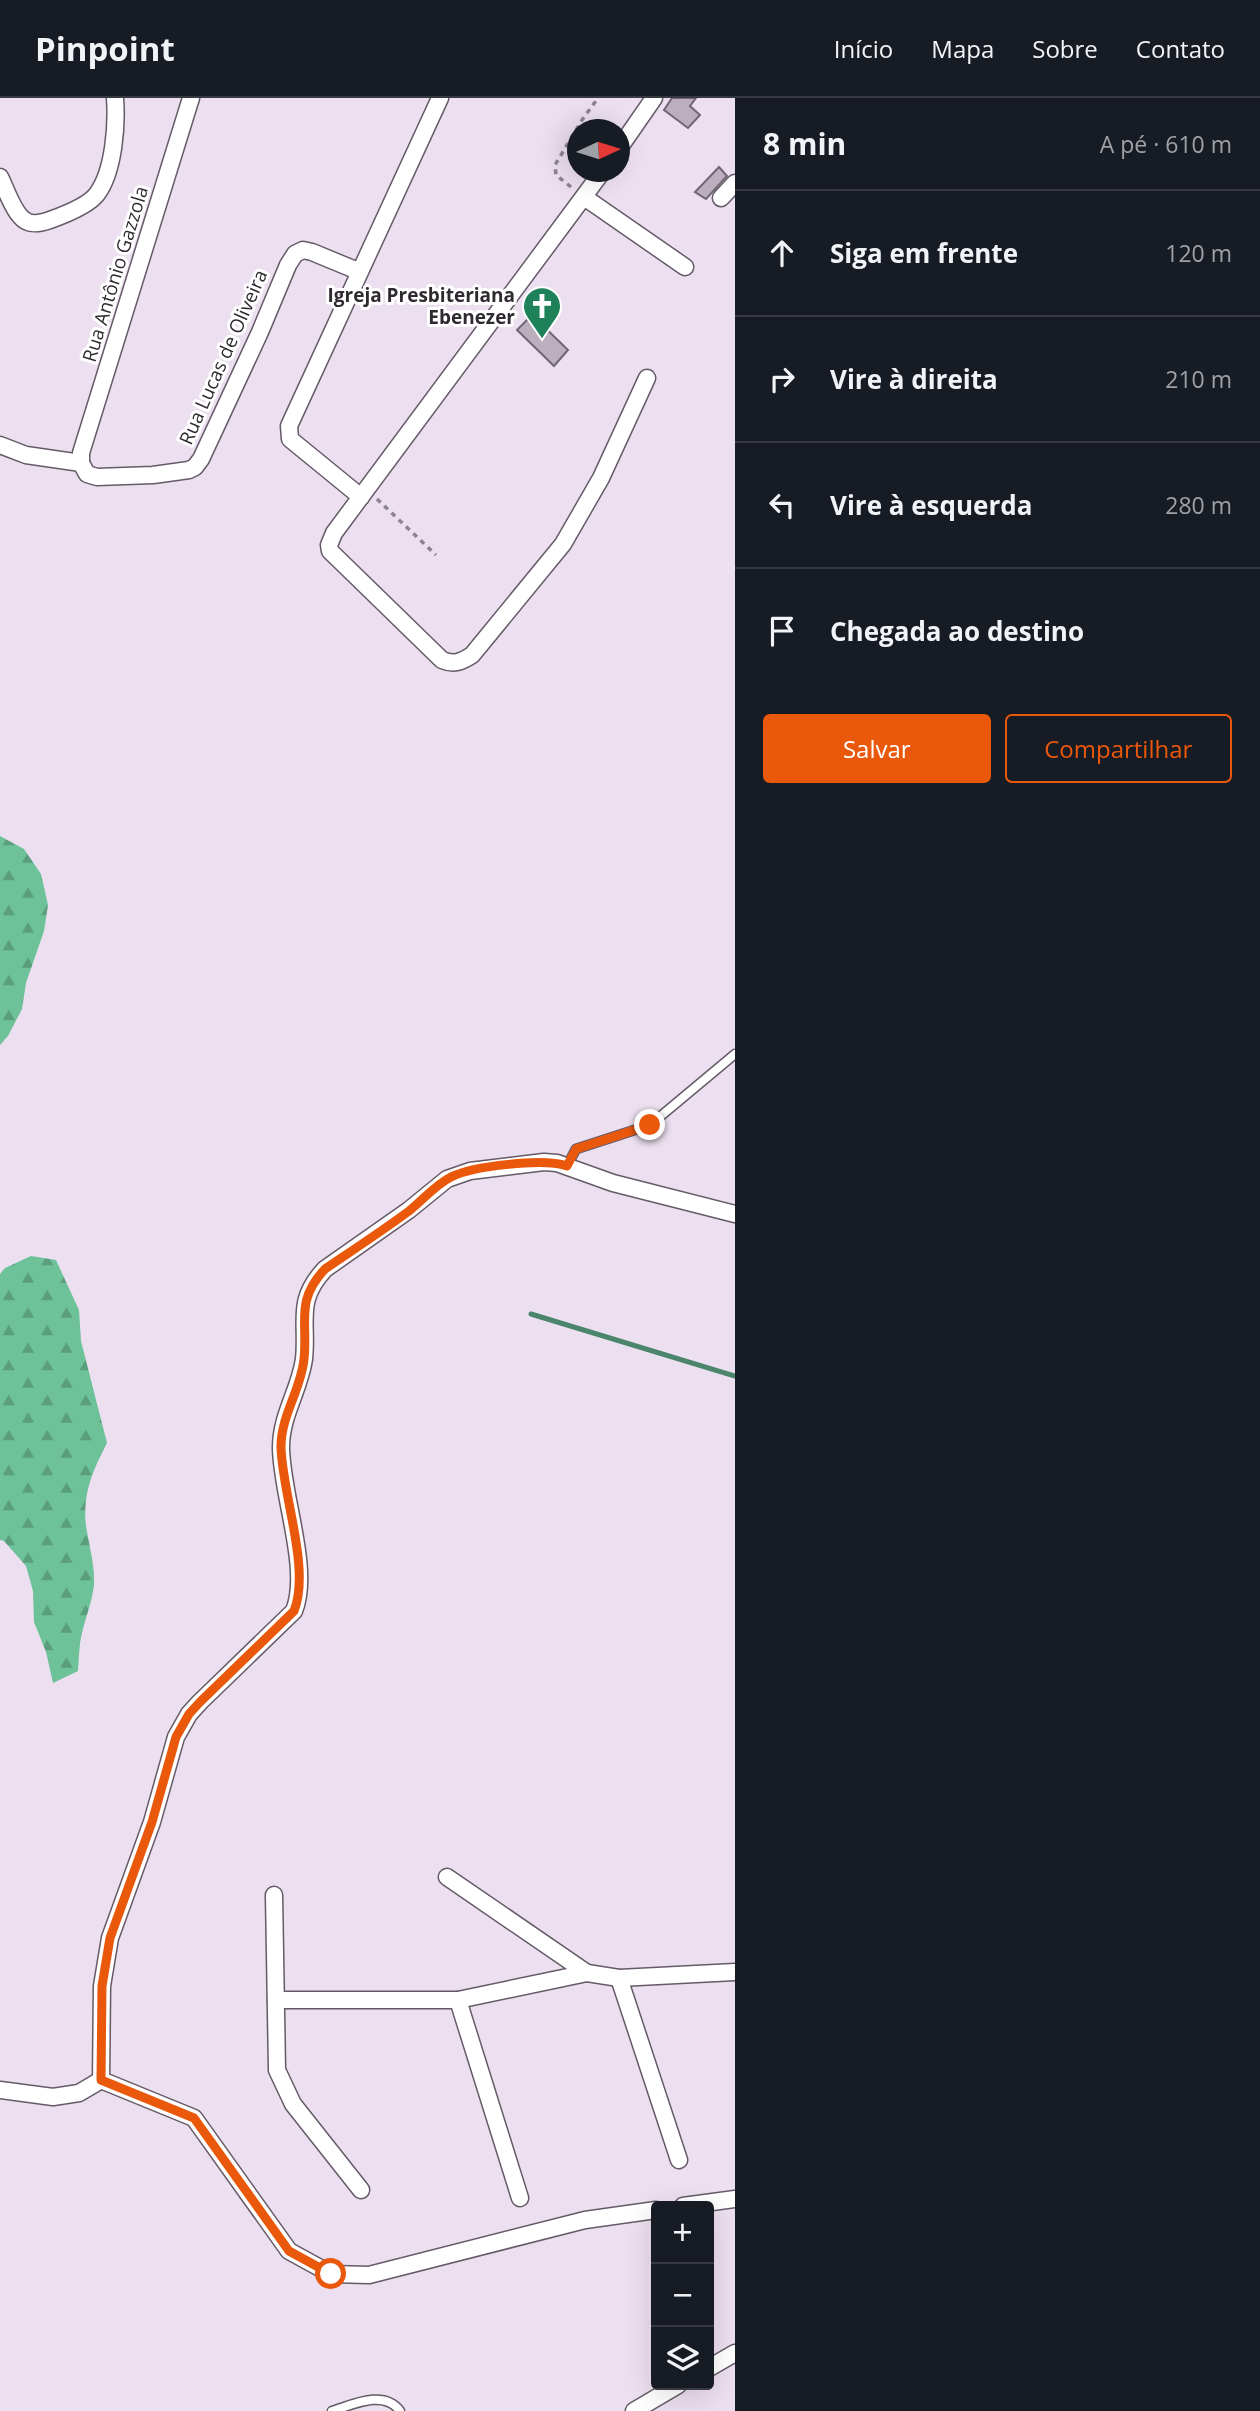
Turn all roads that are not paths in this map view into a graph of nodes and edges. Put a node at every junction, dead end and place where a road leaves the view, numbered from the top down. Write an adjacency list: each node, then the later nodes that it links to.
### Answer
1 (115, 98): 6 (street)
2 (191, 98): 15 (street, Rua Antônio Gazzola)
3 (439, 98): 12 (street)
4 (654, 98): 5 (street)
5 (630, 133)
6 (0, 177)
7 (595, 182): 9 (street)
8 (735, 183): 10 (street)
9 (584, 197): 11 (street); 16 (street)
10 (721, 198)
11 (685, 267)
12 (358, 271): 15 (street, Rua Lucas de Oliveira); 16 (street)
13 (647, 378): 16 (street)
14 (0, 445): 15 (street)
15 (81, 463)
16 (364, 493)
17 (735, 1054): 18 (lane)
18 (567, 1166): 19 (street); 27 (street)
19 (735, 1214)
20 (447, 1877): 23 (street)
21 (274, 1895): 25 (street)
22 (735, 1972): 24 (street)
23 (587, 1973): 24 (street); 26 (street)
24 (619, 1978): 29 (street)
25 (276, 2000): 26 (street); 30 (street)
26 (458, 2000): 31 (street)
27 (101, 2080): 28 (street); 34 (street)
28 (0, 2091)
29 (679, 2160)
30 (361, 2190)
31 (520, 2198)
32 (735, 2199): 33 (street)
33 (714, 2202)
34 (651, 2211)
35 (735, 2354): 36 (street)
36 (714, 2365)
37 (670, 2390): 40 (street)
38 (332, 2411): 39 (lane)
39 (400, 2411)
40 (634, 2411)

